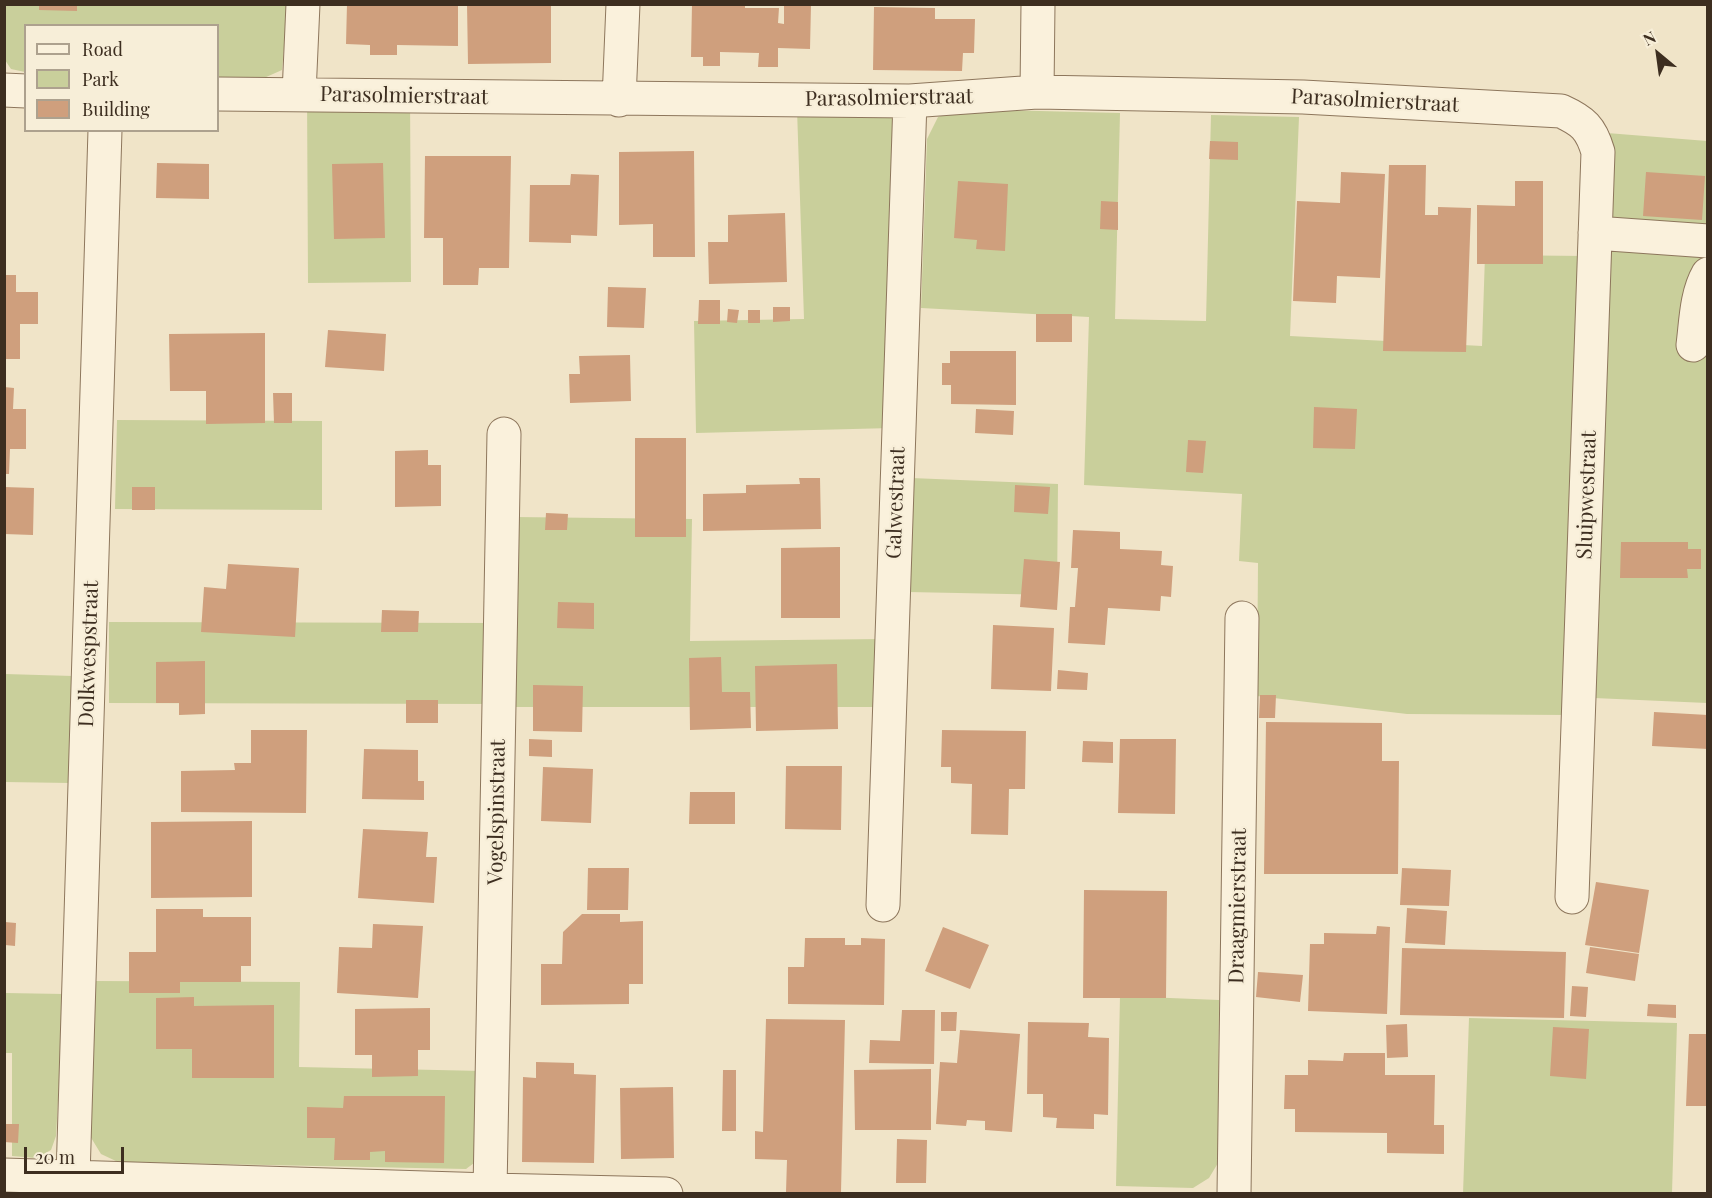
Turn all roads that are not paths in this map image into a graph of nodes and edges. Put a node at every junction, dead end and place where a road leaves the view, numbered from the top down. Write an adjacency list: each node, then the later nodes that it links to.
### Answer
1 (303, 4): 8 (street)
2 (623, 4): 9 (street)
3 (1038, 4): 6 (street)
4 (4, 90): 5 (street)
5 (24, 91)
6 (1037, 92): 10 (street, Parasolmierstraat); 11 (street, Parasolmierstraat)
7 (219, 94): 8 (street, Parasolmierstraat)
8 (299, 94): 9 (street, Parasolmierstraat)
9 (619, 100): 10 (street, Parasolmierstraat)
10 (909, 101): 20 (street, Galwestraat)
11 (1561, 111): 13 (street, Sluipwestraat)
12 (105, 132): 22 (street, Dolkwespstraat)
13 (1595, 233): 14 (street); 19 (street, Sluipwestraat)
14 (1707, 241)
15 (1707, 274): 16 (street)
16 (1693, 345)
17 (504, 434): 23 (street, Vogelspinstraat)
18 (1242, 618): 25 (street, Draagmierstraat)
19 (1572, 897)
20 (883, 905)
21 (4, 1175): 22 (street)
22 (73, 1177): 23 (street)
23 (490, 1190): 24 (street)
24 (666, 1194)
25 (1234, 1194)

